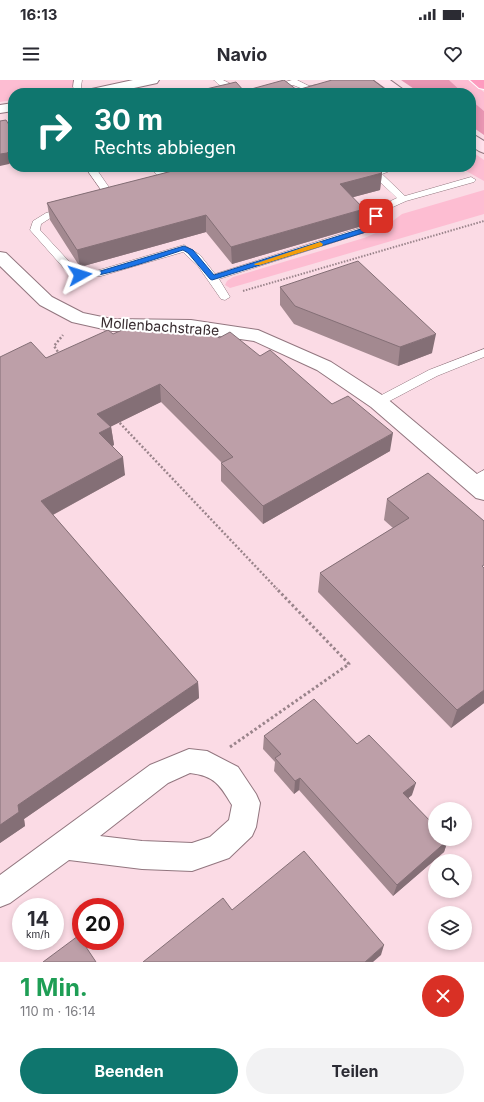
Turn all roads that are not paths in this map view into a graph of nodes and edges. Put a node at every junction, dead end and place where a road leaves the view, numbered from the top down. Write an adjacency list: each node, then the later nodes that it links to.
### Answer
1 (152, 80): 7 (street)
2 (218, 80): 8 (lane)
3 (381, 80): 12 (main road)
4 (477, 80): 6 (highway)
5 (329, 84): 11 (lane)
6 (484, 85)
7 (119, 88)
8 (232, 88)
9 (273, 88): 10 (lane)
10 (306, 88)
11 (312, 88)
12 (393, 88)
13 (93, 172): 18 (lane)
14 (159, 172): 17 (lane)
15 (374, 172): 19 (lane)
16 (471, 180): 19 (lane)
17 (156, 188)
18 (111, 199)
19 (403, 199): 22 (lane)
20 (81, 207): 22 (lane)
21 (0, 257): 25 (street, Mollenbachstraße)
22 (212, 278): 23 (lane)
23 (225, 297)
24 (484, 353): 25 (lane)
25 (378, 402): 26 (street, Mollenbachstraße)
26 (480, 483)
27 (65, 846): 27 (street); 28 (street)
28 (0, 893)

